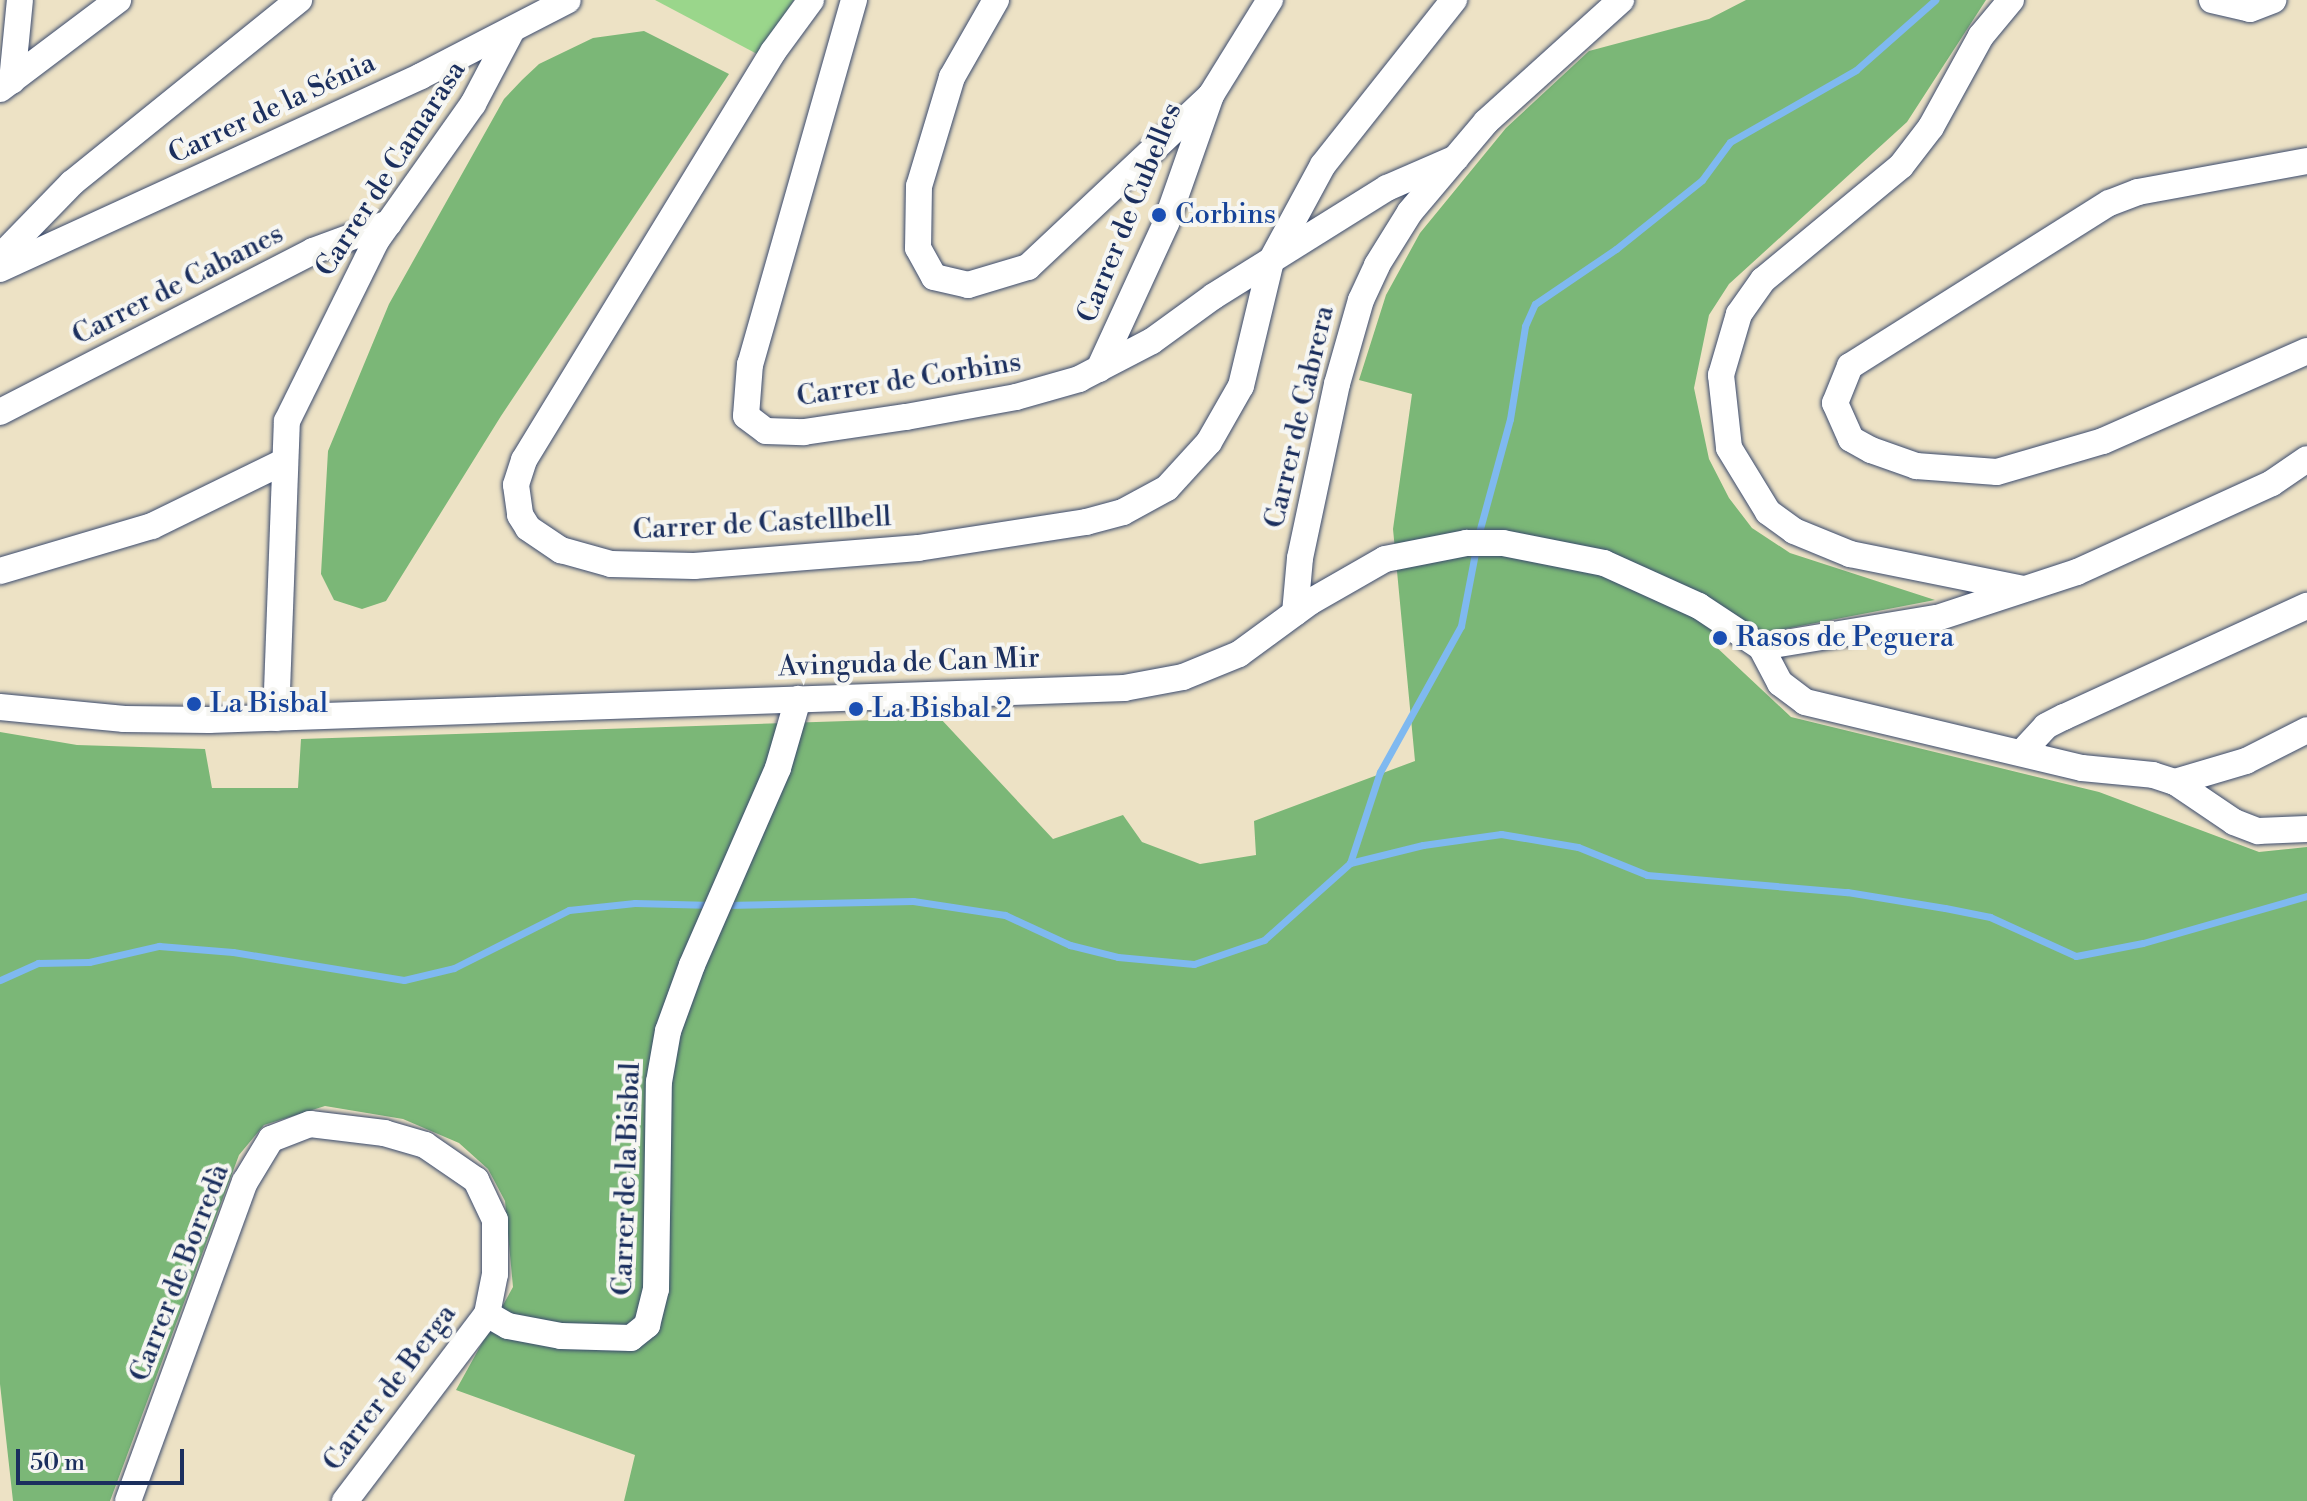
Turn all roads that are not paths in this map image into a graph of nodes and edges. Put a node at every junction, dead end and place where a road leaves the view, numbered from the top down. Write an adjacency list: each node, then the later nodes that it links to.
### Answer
1 (20, 0): 15 (street)
2 (118, 0): 15 (street)
3 (299, 0): 20 (street)
4 (568, 0): 14 (street, Carrer de la Sénia)
5 (811, 0): 21 (street, Carrer de Castellbell)
6 (854, 0): 24 (street, Carrer de Corbins)
7 (996, 0): 16 (street)
8 (1270, 0): 16 (street, Carrer de Cubelles)
9 (1454, 0): 21 (street)
10 (1621, 0): 17 (street, Carrer de Cabrera)
11 (2011, 0): 29 (street)
12 (2212, 0): 13 (street)
13 (2273, 0)
14 (512, 30): 19 (street, Carrer de Camarasa); 22 (street, Carrer de la Sénia)
15 (6, 85)
16 (1211, 95): 24 (street, Carrer de Cubelles)
17 (1456, 158): 21 (street, Carrer de Corbins); 31 (street, Carrer de Cabrera)
18 (2307, 161): 23 (street)
19 (389, 223): 25 (street, Carrer de Cabanes); 27 (street, Carrer de Camarasa)
20 (0, 257)
21 (1271, 261): 24 (street, Carrer de Corbins)
22 (0, 269)
23 (2307, 351)
24 (1099, 369)
25 (0, 412)
26 (2307, 459): 29 (street)
27 (281, 463): 28 (street); 35 (street, Carrer de Camarasa)
28 (0, 571)
29 (2024, 589): 32 (street)
30 (2307, 606): 37 (street)
31 (1295, 613): 32 (street, Avinguda de Can Mir); 33 (street, Avinguda de Can Mir)
32 (1761, 647): 37 (street)
33 (798, 699): 35 (street, Avinguda de Can Mir); 40 (street, Carrer de la Bisbal)
34 (0, 707): 35 (street, Avinguda de Can Mir)
35 (276, 718)
36 (2307, 730): 38 (street)
37 (2022, 752): 38 (street)
38 (2175, 782): 39 (street)
39 (2307, 829)
40 (487, 1314): 41 (street, Carrer de Borredà); 42 (street, Carrer de Berga)
41 (128, 1501)
42 (345, 1501)

